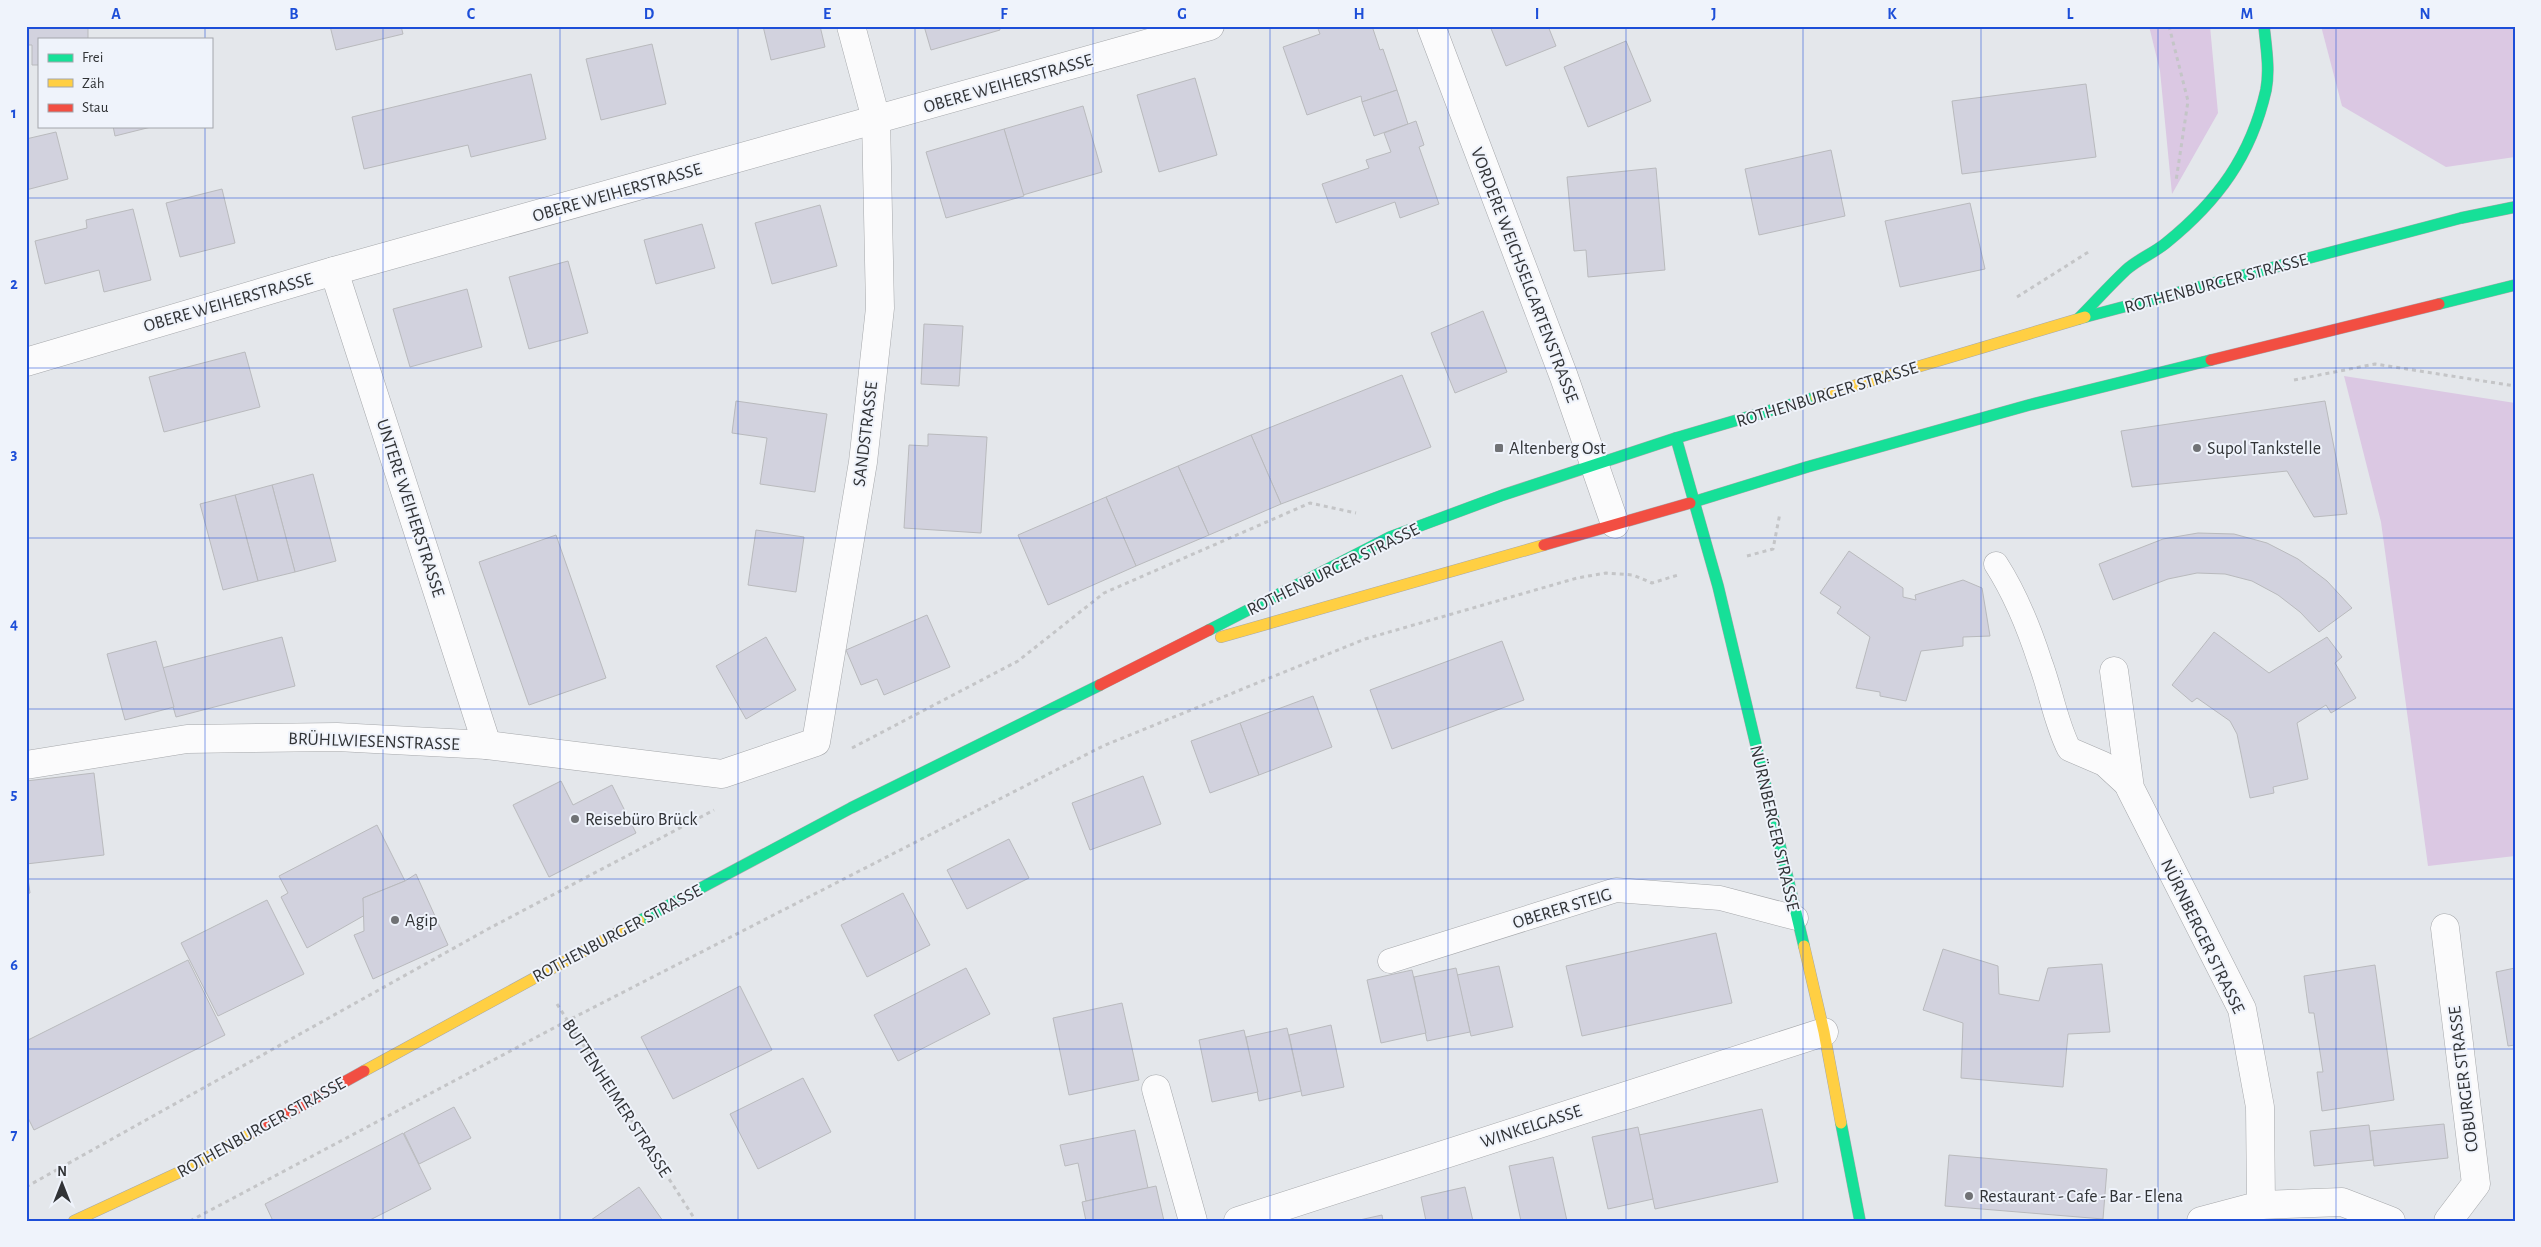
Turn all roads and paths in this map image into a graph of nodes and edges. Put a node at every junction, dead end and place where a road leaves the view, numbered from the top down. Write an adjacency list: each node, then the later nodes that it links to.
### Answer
1 (850, 26): 6 (street, SANDSTRASSE)
2 (1210, 26): 6 (street, OBERE WEIHERSTRASSE)
3 (1431, 26): 18 (street, VORDERE WEICHSELGARTENSTRASSE)
4 (2169, 26): 7 (path)
5 (2264, 26): 13 (main road)
6 (876, 119): 10 (street, OBERE WEIHERSTRASSE); 28 (street, SANDSTRASSE)
7 (2175, 190)
8 (2515, 207): 13 (main road, ROTHENBURGER STRASSE)
9 (2091, 251): 12 (path)
10 (334, 271): 14 (street, OBERE WEIHERSTRASSE); 26 (street, UNTERE WEIHERSTRASSE)
11 (2515, 285): 19 (main road, ROTHENBURGER STRASSE)
12 (2007, 300)
13 (2078, 318): 17 (main road, ROTHENBURGER STRASSE)
14 (26, 362)
15 (2288, 381): 16 (path)
16 (2515, 386)
17 (1676, 438): 18 (main road, ROTHENBURGER STRASSE); 19 (main road, NÜRNBERGER STRASSE)
18 (1594, 465): 21 (street, VORDERE WEICHSELGARTENSTRASSE); 24 (main road, ROTHENBURGER STRASSE)
19 (1694, 502): 21 (main road, ROTHENBURGER STRASSE); 23 (main road, NÜRNBERGER STRASSE)
20 (1782, 509): 23 (path)
21 (1615, 524): 24 (main road, ROTHENBURGER STRASSE)
22 (1996, 564): 29 (lane)
23 (1711, 566): 30 (main road, NÜRNBERGER STRASSE); 34 (path)
24 (1164, 653): 33 (main road, ROTHENBURGER STRASSE)
25 (2114, 671): 29 (street, NÜRNBERGER STRASSE)
26 (487, 745): 27 (street, BRÜHLWIESENSTRASSE); 28 (street, BRÜHLWIESENSTRASSE)
27 (26, 765)
28 (722, 774)
29 (2130, 788): 37 (street, NÜRNBERGER STRASSE)
30 (1796, 918): 32 (lane, OBERER STEIG); 35 (main road, NÜRNBERGER STRASSE)
31 (2445, 928): 46 (street, COBURGER STRASSE)
32 (1390, 961)
33 (540, 974): 34 (path, BUTTENHEIMER STRASSE); 38 (main road, ROTHENBURGER STRASSE)
34 (567, 1020): 39 (path); 40 (path, BUTTENHEIMER STRASSE)
35 (1824, 1032): 42 (street, WINKELGASSE); 43 (main road, NÜRNBERGER STRASSE)
36 (1156, 1089): 41 (street)
37 (2261, 1205): 44 (street); 45 (street)
38 (74, 1221)
39 (190, 1221)
40 (696, 1221)
41 (1193, 1221)
42 (1238, 1221)
43 (1860, 1221)
44 (2201, 1221)
45 (2391, 1221)
46 (2448, 1221)

